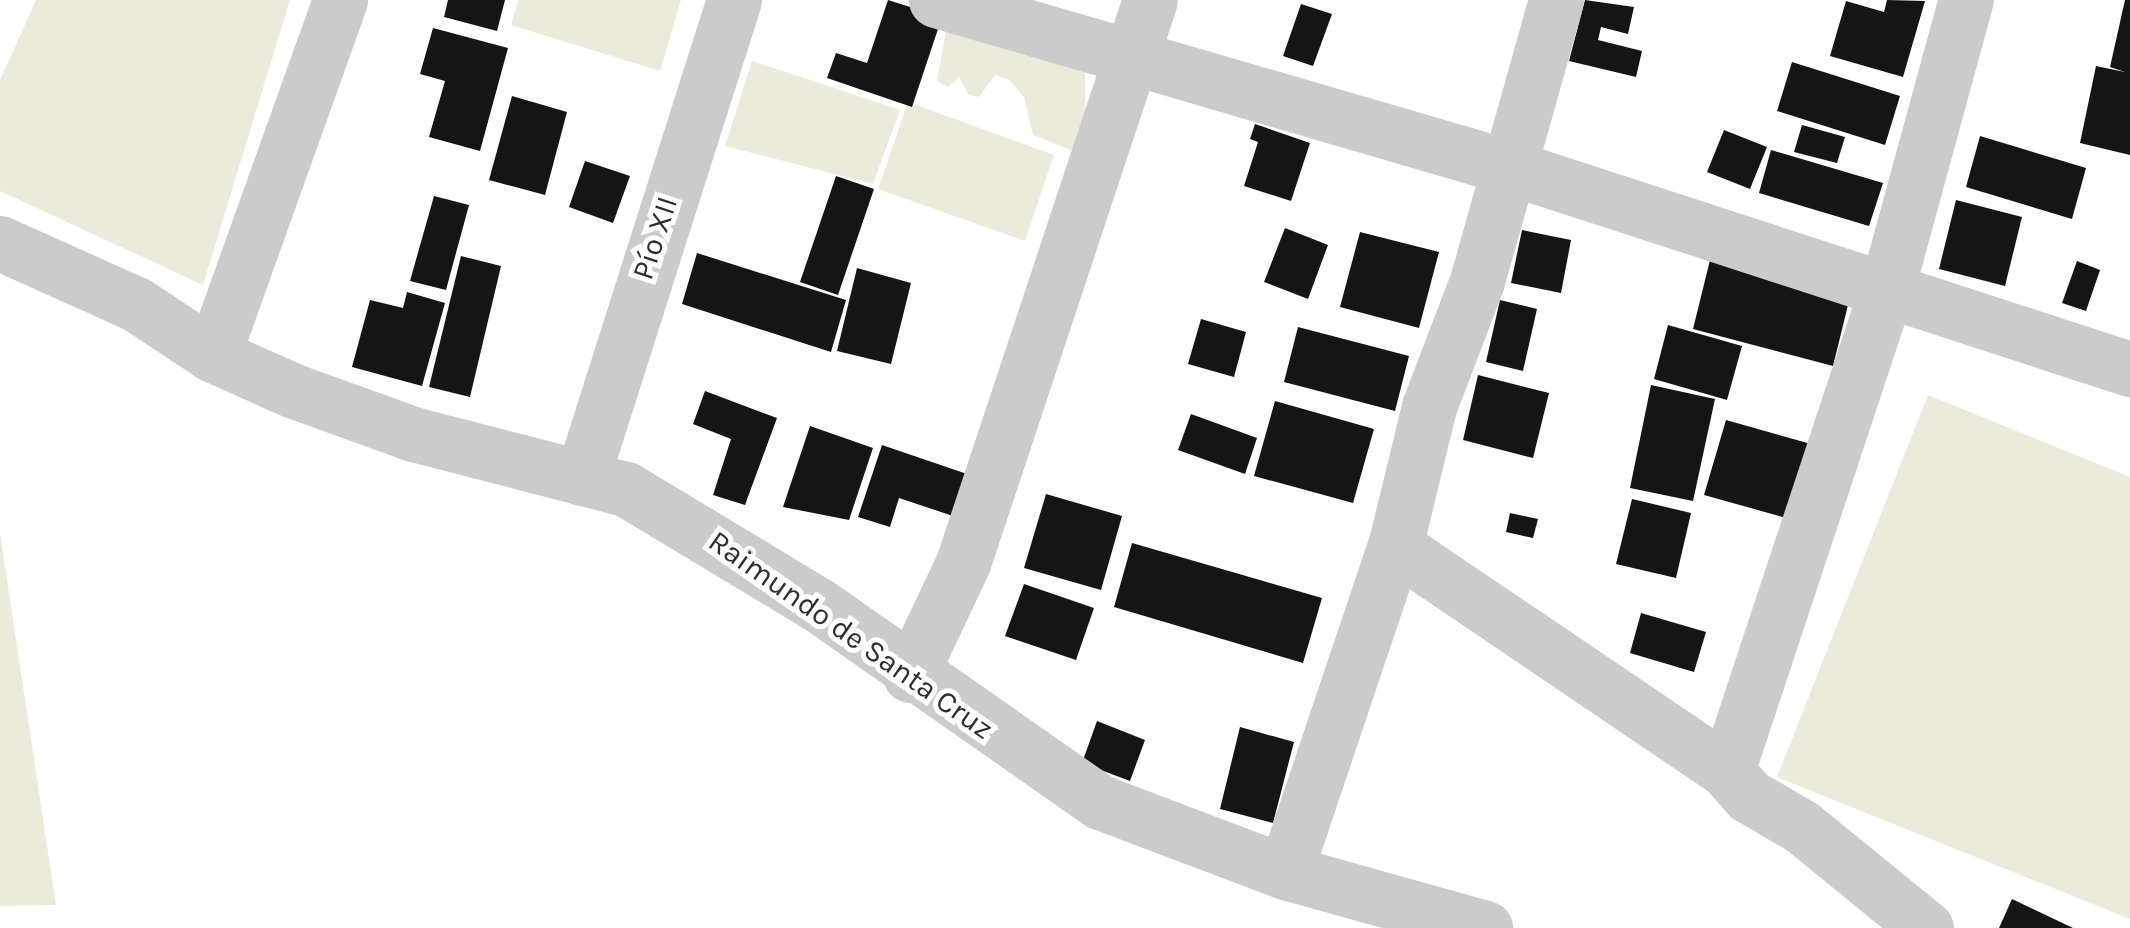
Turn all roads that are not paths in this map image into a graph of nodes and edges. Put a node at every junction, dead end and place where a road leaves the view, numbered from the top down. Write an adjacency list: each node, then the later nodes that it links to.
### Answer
1 (340, 0): 11 (street)
2 (734, 0): 13 (street, Pío XII)
3 (936, 0): 7 (street)
4 (1150, 0): 7 (street)
5 (1556, 0): 8 (street)
6 (1966, 0): 10 (street)
7 (1131, 56): 8 (street); 15 (street)
8 (1512, 168): 10 (street); 14 (street)
9 (0, 242): 11 (street, Raimundo de Santa Cruz)
10 (1888, 288): 12 (street); 16 (street)
11 (212, 355): 13 (street, Raimundo de Santa Cruz)
12 (2130, 368)
13 (582, 478): 15 (street, Raimundo de Santa Cruz)
14 (1395, 546): 16 (street); 17 (street)
15 (910, 674): 17 (street, Raimundo de Santa Cruz)
16 (1727, 771): 19 (street)
17 (1285, 872): 18 (street, Raimundo de Santa Cruz)
18 (1485, 928)
19 (1926, 928)

